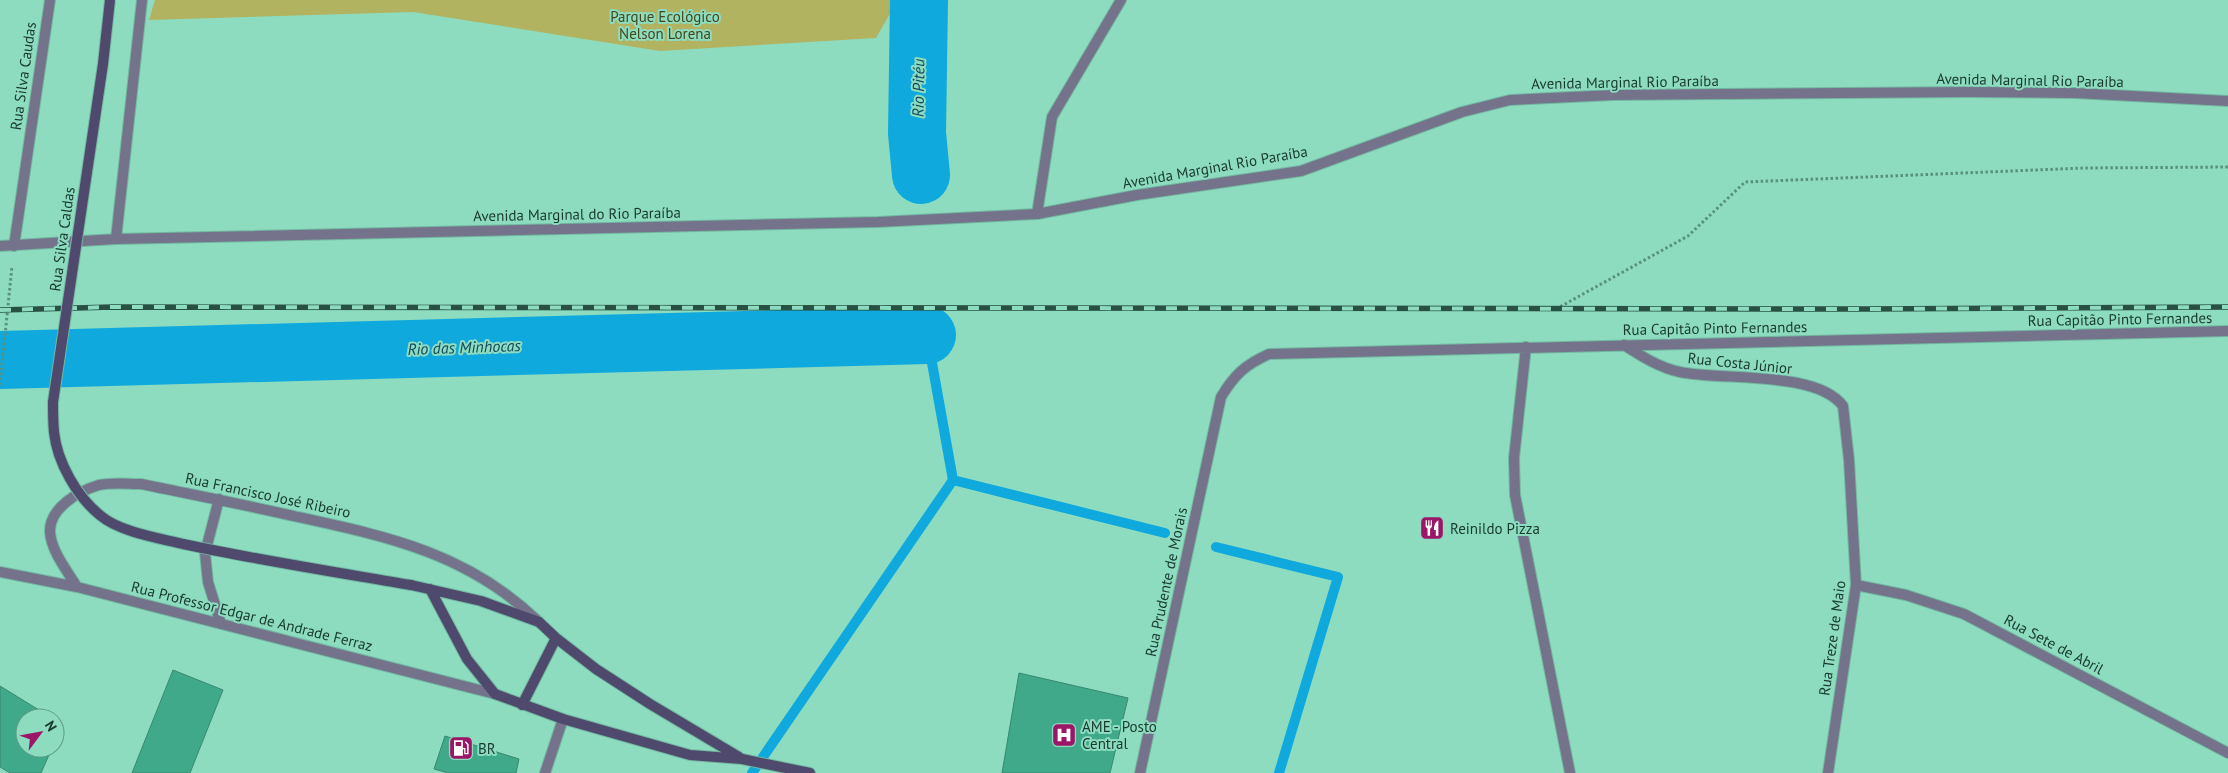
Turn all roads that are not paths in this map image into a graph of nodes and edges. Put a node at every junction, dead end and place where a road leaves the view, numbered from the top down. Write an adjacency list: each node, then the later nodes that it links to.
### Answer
1 (50, 0): 9 (street, Rua Silva Caudas)
2 (110, 0): 19 (main road, Rua Silva Caldas, bridge)
3 (142, 0): 7 (street)
4 (1121, 0): 6 (street)
5 (2228, 101): 6 (street, Avenida Marginal Rio Paraíba)
6 (1037, 214): 7 (street, Avenida Marginal do Rio Paraíba)
7 (116, 239): 9 (street, Avenida Marginal do Rio Paraíba)
8 (0, 246): 9 (street, Avenida Marginal do Rio Paraíba)
9 (14, 246)
10 (2228, 331): 11 (street, Rua Capitão Pinto Fernandes)
11 (1624, 345): 12 (street, Rua Capitão Pinto Fernandes); 14 (street, Rua Costa Júnior)
12 (1526, 347): 13 (street, Rua Capitão Pinto Fernandes); 31 (street)
13 (1221, 397): 30 (street, Rua Prudente de Morais)
14 (1844, 416): 17 (street, Rua Treze de Maio)
15 (219, 500): 18 (street, Rua Francisco José Ribeiro); 20 (street, Rua Francisco José Ribeiro); 21 (street)
16 (0, 572): 18 (street, Rua Professor Edgar de Andrade Ferraz)
17 (1856, 585): 26 (street, Rua Sete de Abril); 32 (street, Rua Treze de Maio)
18 (77, 587): 21 (street, Rua Professor Edgar de Andrade Ferraz)
19 (430, 589): 20 (main road, Rua Professor Edgar de Andrade Ferraz); 23 (main road, Rua Professor Edgar de Andrade Ferraz)
20 (539, 622): 22 (main road, Rua Professor Edgar de Andrade Ferraz)
21 (221, 624): 23 (street, Rua Professor Edgar de Andrade Ferraz)
22 (556, 638): 24 (main road); 27 (main road, Rua Professor Edgar de Andrade Ferraz)
23 (495, 694): 24 (main road, Rua Professor Edgar de Andrade Ferraz)
24 (522, 705): 25 (main road, Rua Professor Edgar de Andrade Ferraz)
25 (563, 719): 27 (main road, Rua Professor Edgar de Andrade Ferraz); 28 (street)
26 (2228, 753)
27 (742, 759): 29 (main road, Rua Professor Edgar de Andrade Ferraz)
28 (545, 773)
29 (810, 773)
30 (1140, 773)
31 (1570, 773)
32 (1828, 773)

